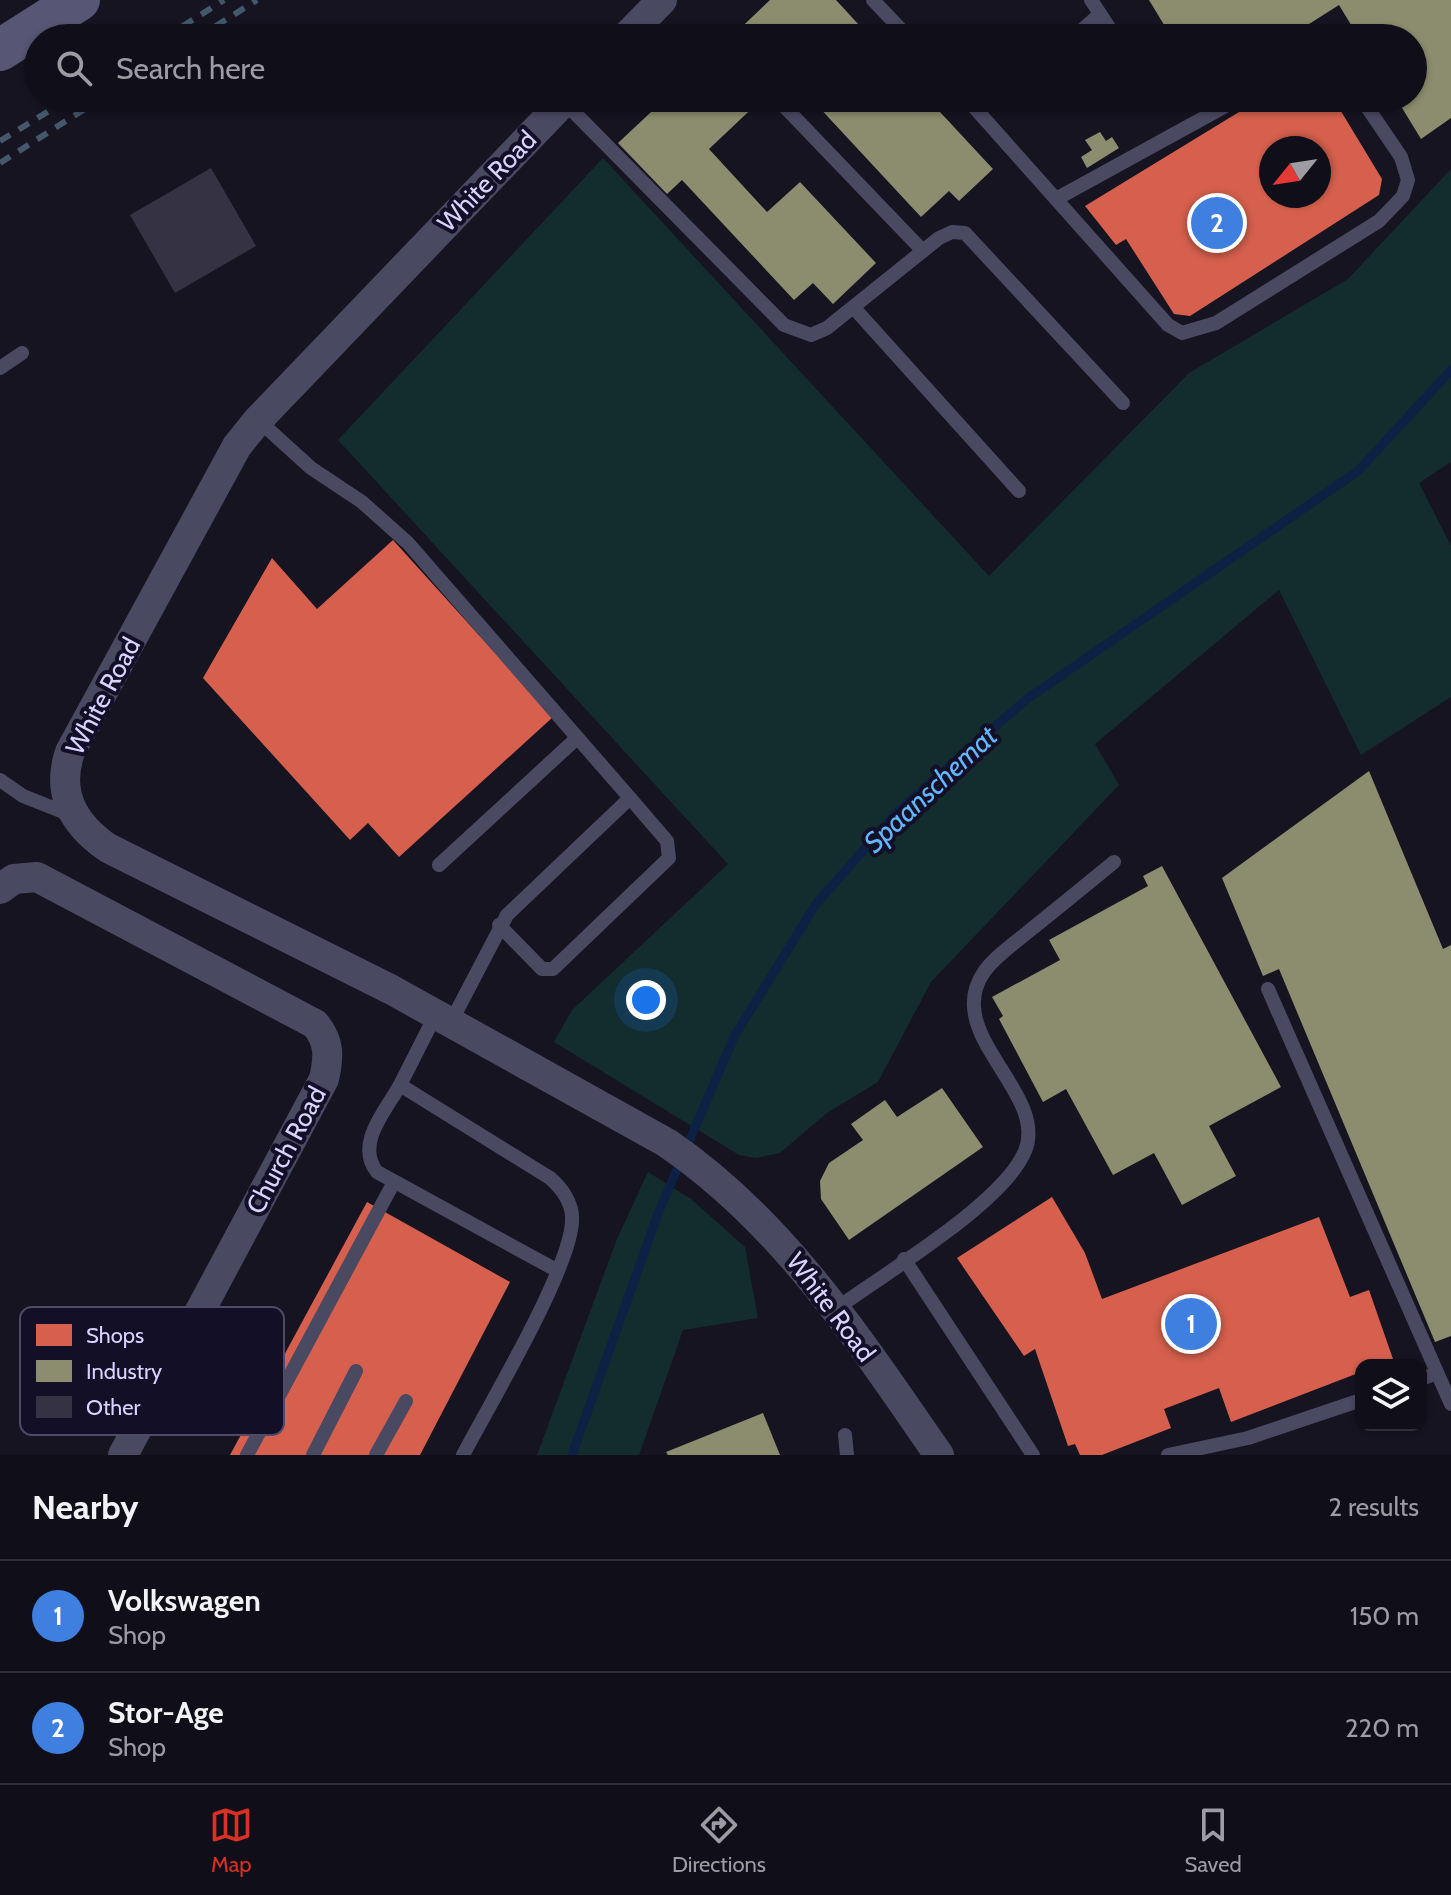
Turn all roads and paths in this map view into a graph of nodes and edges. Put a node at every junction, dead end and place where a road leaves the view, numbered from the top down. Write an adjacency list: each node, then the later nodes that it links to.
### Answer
1 (79, 0): 6 (street)
2 (662, 0): 7 (street)
3 (873, 0): 8 (lane)
4 (1091, 0): 5 (lane)
5 (1100, 14): 9 (lane); 10 (lane)
6 (41, 24)
7 (639, 24)
8 (896, 24)
9 (1089, 24)
10 (1107, 24)
11 (24, 35): 12 (street)
12 (0, 50)
13 (554, 112): 25 (street, White Road)
14 (578, 112): 21 (lane)
15 (790, 112): 20 (lane)
16 (978, 112): 19 (lane)
17 (1214, 112): 19 (lane)
18 (1370, 112): 19 (lane)
19 (1056, 199)
20 (923, 251): 21 (lane); 24 (lane)
21 (854, 308): 26 (lane)
22 (22, 353): 23 (lane)
23 (0, 368)
24 (1123, 403)
25 (258, 420): 27 (lane); 30 (street, White Road)
26 (1019, 491)
27 (577, 738): 29 (lane); 32 (lane)
28 (0, 780): 30 (lane)
29 (630, 798): 34 (lane); 34 (lane)
30 (74, 817): 36 (street)
31 (1114, 862): 39 (lane)
32 (439, 865)
33 (2, 887): 41 (street, Church Road)
34 (499, 925): 36 (lane)
35 (1268, 989): 44 (lane)
36 (444, 1018): 37 (lane); 42 (street, White Road)
37 (400, 1085): 38 (lane); 40 (lane)
38 (394, 1182): 40 (lane); 46 (lane)
39 (904, 1259): 42 (lane); 60 (lane)
40 (558, 1271): 57 (lane)
41 (202, 1307)
42 (836, 1309): 59 (street, White Road)
43 (356, 1371): 55 (lane)
44 (1437, 1373): 45 (lane); 49 (lane)
45 (1427, 1377)
46 (284, 1386)
47 (406, 1401): 56 (lane)
48 (1355, 1402): 61 (lane)
49 (1451, 1404)
50 (134, 1435): 53 (street, Church Road)
51 (258, 1435): 54 (lane)
52 (845, 1435): 58 (lane)
53 (123, 1455)
54 (247, 1455)
55 (313, 1455)
56 (376, 1455)
57 (463, 1455)
58 (847, 1455)
59 (939, 1455)
60 (1033, 1455)
61 (1168, 1455)

